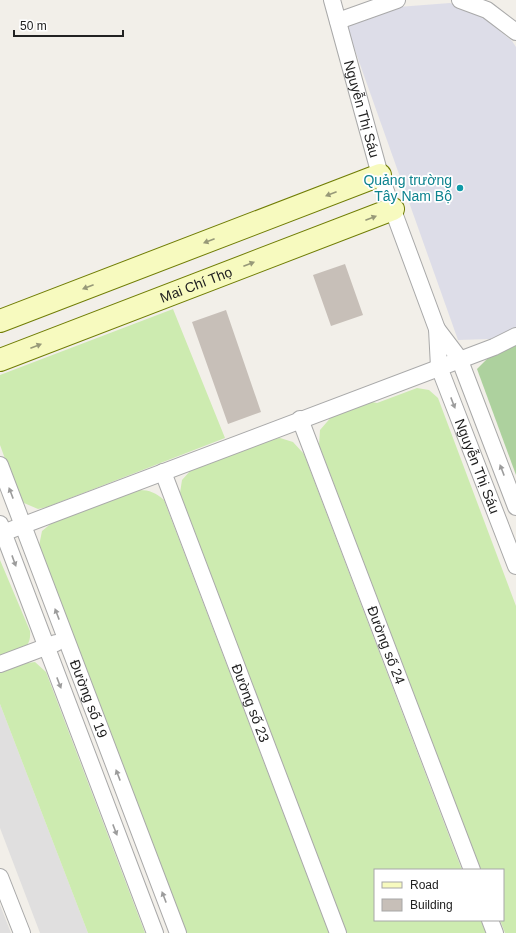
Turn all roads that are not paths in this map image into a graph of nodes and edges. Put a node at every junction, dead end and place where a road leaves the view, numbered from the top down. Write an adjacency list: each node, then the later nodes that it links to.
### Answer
1 (332, 0): 4 (street, Nguyễn Thị Sáu)
2 (397, 0): 4 (street)
3 (460, 0): 5 (street)
4 (338, 21): 6 (street, Nguyễn Thị Sáu)
5 (516, 32)
6 (380, 175): 7 (street, Nguyễn Thị Sáu); 8 (street, one-way to 8)
7 (393, 209): 9 (street, Nguyễn Thị Sáu); 12 (street, Mai Chí Thọ, one-way to 7)
8 (0, 321)
9 (437, 329): 11 (street, Nguyễn Thị Sáu); 13 (street, Nguyễn Thị Sáu)
10 (516, 336): 11 (street)
11 (459, 358): 13 (street); 17 (street, Nguyễn Thị Sáu, one-way to 11)
12 (0, 360)
13 (439, 366): 14 (street); 20 (street, Nguyễn Thị Sáu, one-way to 20)
14 (300, 420): 16 (street); 25 (street, Đường số 24)
15 (0, 465): 18 (street, Đường số 19, one-way to 15)
16 (163, 472): 18 (street); 31 (street, Đường số 23)
17 (516, 507)
18 (23, 525): 19 (street); 22 (street, Đường số 19, one-way to 18)
19 (1, 530): 23 (street, Đường số 19, one-way to 23)
20 (512, 544): 21 (street, Nguyễn Thị Sáu)
21 (516, 566)
22 (67, 639): 23 (street); 30 (street, Đường số 19, one-way to 22)
23 (45, 647): 24 (street); 29 (street, Đường số 19, one-way to 29)
24 (0, 664)
25 (472, 869)
26 (0, 877): 28 (street)
27 (490, 921): 32 (street)
28 (22, 933)
29 (155, 933)
30 (178, 933)
31 (338, 933)
32 (495, 933)

